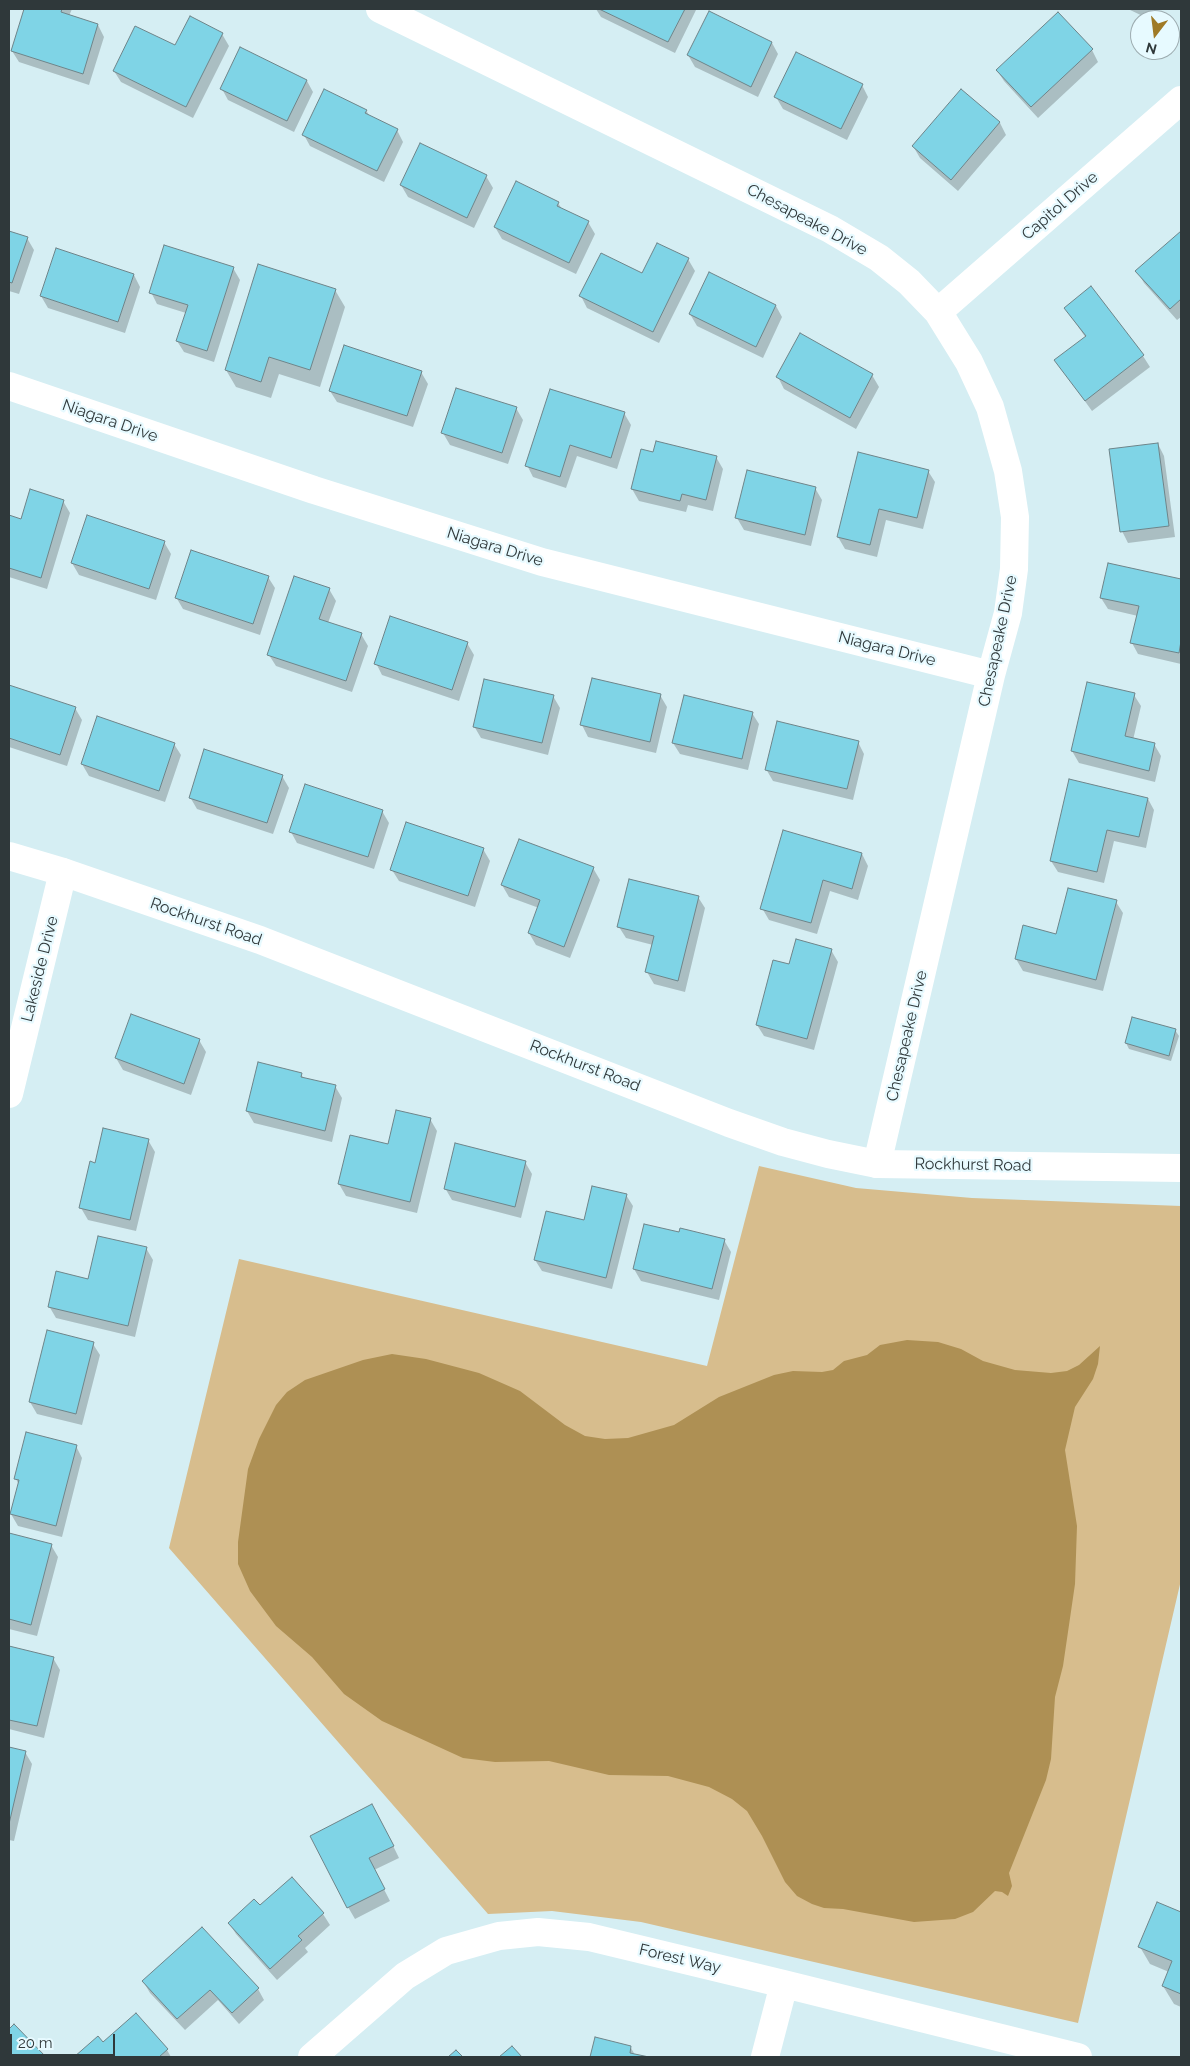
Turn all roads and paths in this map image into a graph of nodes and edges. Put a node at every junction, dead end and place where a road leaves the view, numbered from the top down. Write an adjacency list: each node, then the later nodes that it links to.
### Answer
1 (380, 9): 3 (street, Chesapeake Drive)
2 (1181, 100): 3 (street, Capitol Drive)
3 (938, 312): 5 (street, Chesapeake Drive)
4 (9, 386): 5 (street, Niagara Drive)
5 (991, 675): 9 (street, Chesapeake Drive)
6 (9, 856): 7 (street, Rockhurst Road)
7 (64, 872): 8 (street, Lakeside Drive); 9 (street, Rockhurst Road)
8 (9, 1094)
9 (877, 1164): 10 (street, Rockhurst Road)
10 (1181, 1168)
11 (784, 1984): 12 (street, Forest Way); 13 (street); 14 (street, Forest Way)
12 (312, 2057)
13 (765, 2057)
14 (1078, 2057)

